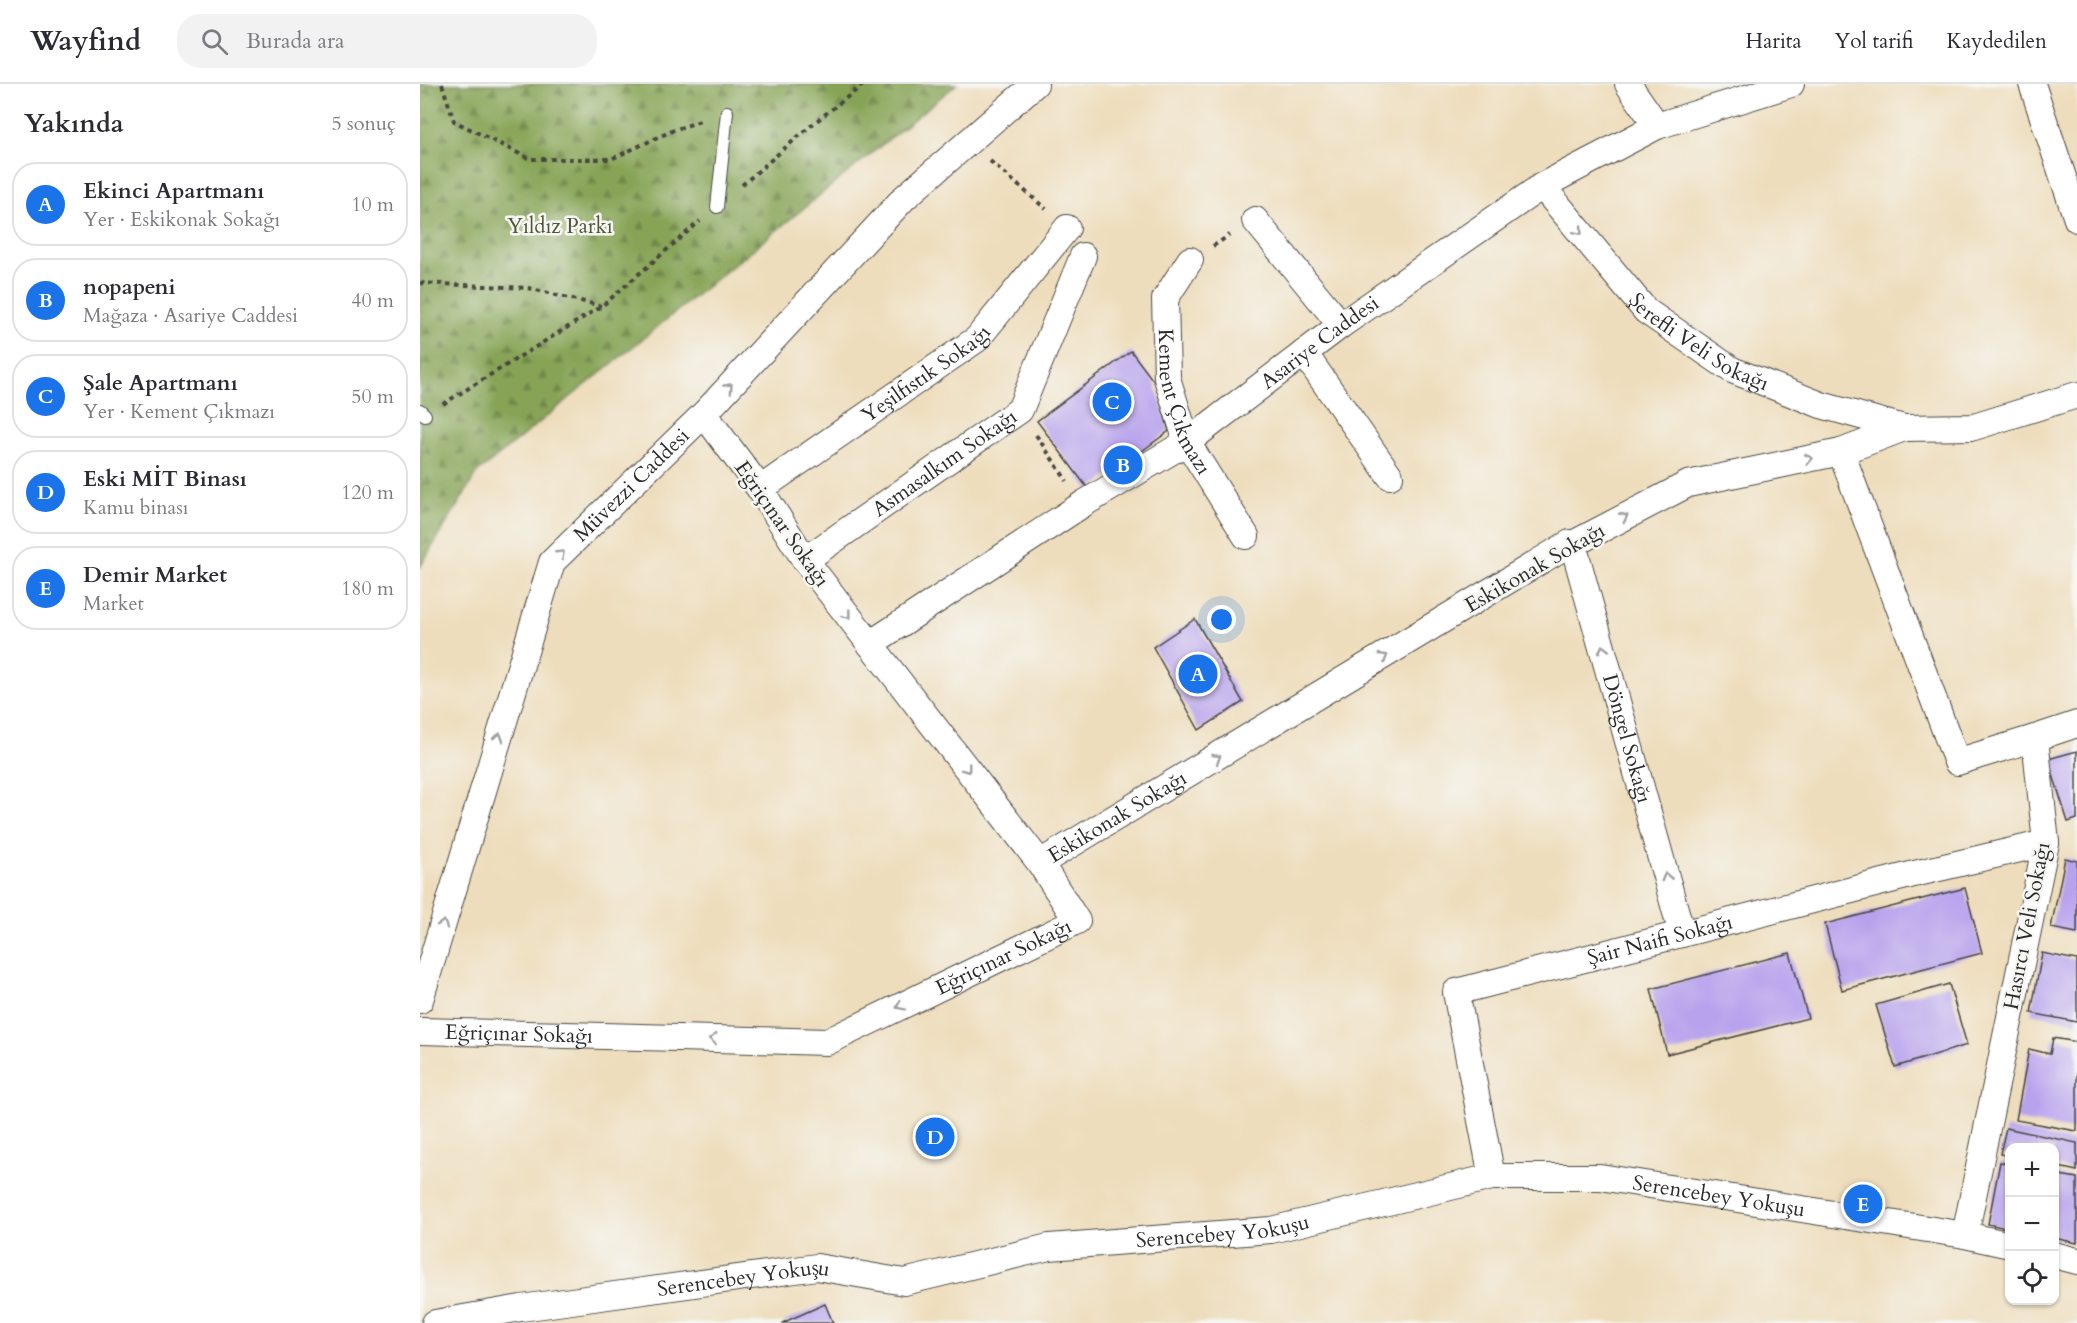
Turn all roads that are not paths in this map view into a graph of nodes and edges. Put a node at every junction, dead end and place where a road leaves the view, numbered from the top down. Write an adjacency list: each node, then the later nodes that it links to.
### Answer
1 (1035, 84): 17 (street, Müvezzi Caddesi, one-way to 1)
2 (1628, 84): 6 (street)
3 (1791, 84): 6 (street, Asariye Caddesi)
4 (2032, 84): 9 (street)
5 (728, 112): 8 (lane)
6 (1657, 126): 7 (street, Asariye Caddesi)
7 (1542, 186): 14 (street, Asariye Caddesi); 18 (street, Şerefli Veli Sokağı, one-way to 18)
8 (717, 207)
9 (2077, 219)
10 (1255, 220): 14 (street)
11 (1067, 228): 22 (street, Yeşilfıstık Sokağı)
12 (1083, 256): 25 (street, Asmasalkım Sokağı)
13 (1190, 260): 19 (street, Kement Çıkmazı)
14 (1341, 325): 15 (street, Asariye Caddesi)
15 (1304, 353): 19 (street, Asariye Caddesi); 21 (street)
16 (2077, 395): 18 (street, Eskikonak Sokağı)
17 (704, 414): 22 (street, Eğriçınar Sokağı); 32 (street, Müvezzi Caddesi, one-way to 17)
18 (1904, 428): 20 (street, Eskikonak Sokağı)
19 (1186, 442): 23 (street, Kement Çıkmazı); 26 (street, Asariye Caddesi)
20 (1841, 452): 24 (street, Eskikonak Sokağı, one-way to 20); 28 (street)
21 (1390, 476)
22 (760, 489): 25 (street, Eğriçınar Sokağı)
23 (1246, 536)
24 (1573, 544): 30 (street, Eskikonak Sokağı, one-way to 24); 31 (street, Döngel Sokağı, one-way to 24)
25 (805, 560): 26 (street, Eğriçınar Sokağı, one-way to 26)
26 (870, 644): 30 (street, Eğriçınar Sokağı, one-way to 30)
27 (2077, 724): 28 (street)
28 (2035, 738): 29 (street, Hasırcı Veli Sokağı)
29 (2046, 843): 31 (street, Şair Naifi Sokağı); 35 (street, Hasırcı Veli Sokağı)
30 (1040, 863): 33 (street, Eğriçınar Sokağı, one-way to 33)
31 (1682, 934): 34 (street, Şair Naifi Sokağı)
32 (420, 1000)
33 (420, 1031)
34 (1492, 1177): 35 (street, Serencebey Yokuşu); 39 (street, Serencebey Yokuşu)
35 (1965, 1235): 36 (street, Serencebey Yokuşu)
36 (2005, 1244)
37 (2059, 1256): 38 (street)
38 (2077, 1260)
39 (435, 1323)

